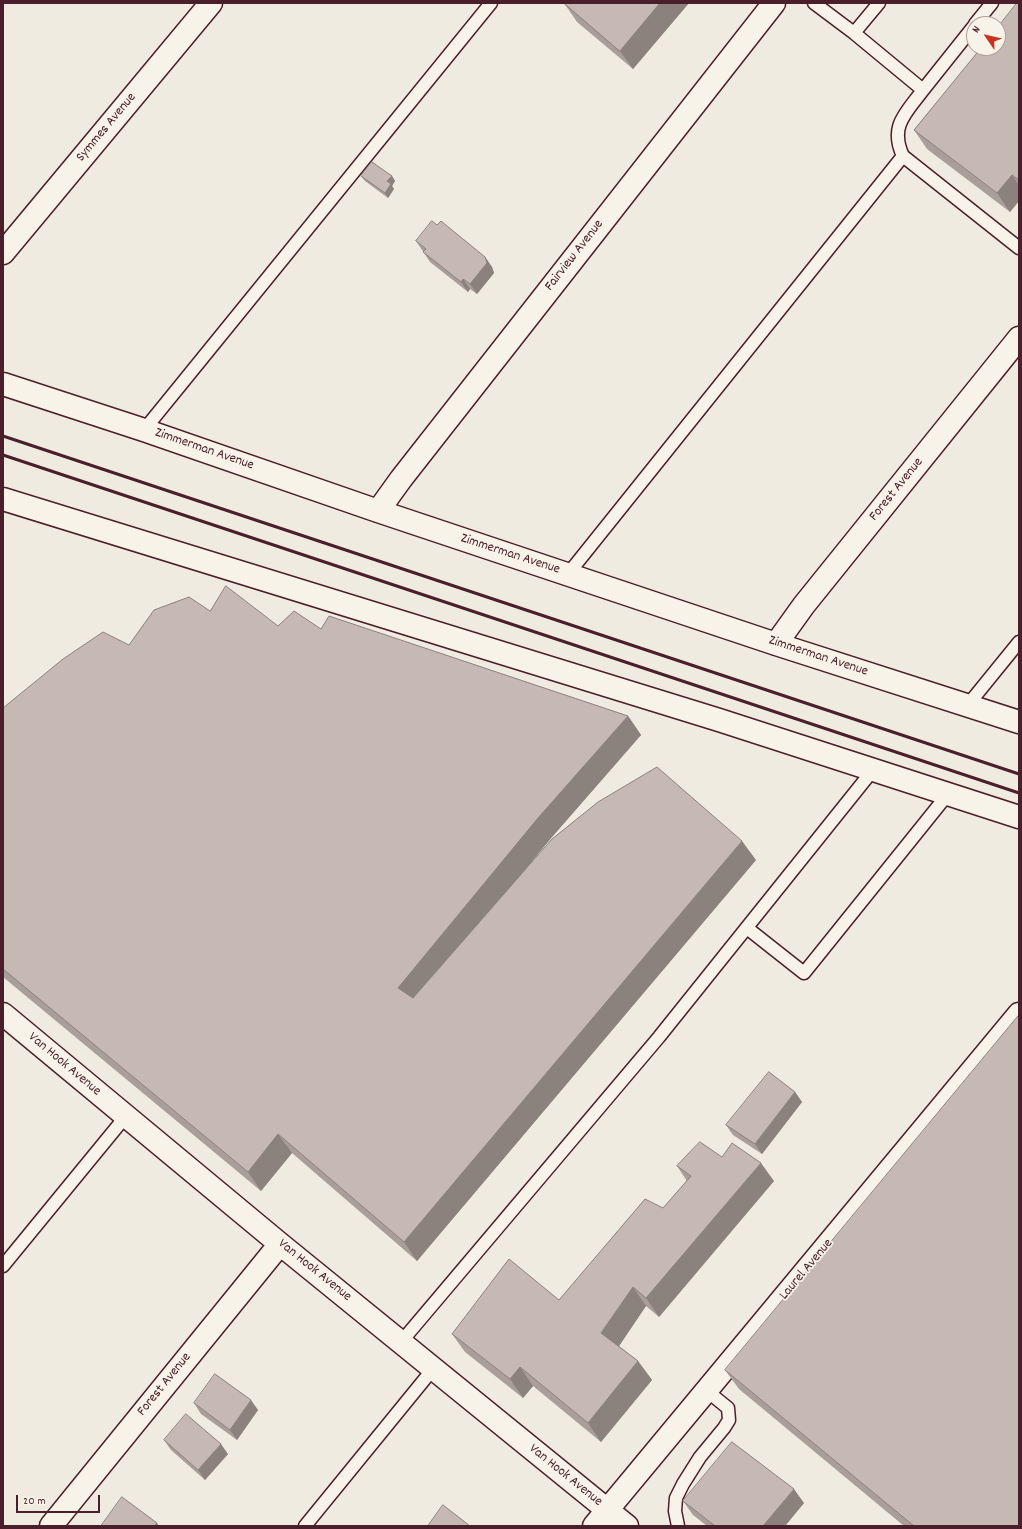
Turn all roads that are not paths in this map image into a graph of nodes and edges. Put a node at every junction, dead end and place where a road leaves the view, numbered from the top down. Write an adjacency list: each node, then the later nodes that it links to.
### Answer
1 (211, 3): 13 (street, Symmes Avenue)
2 (491, 3): 16 (lane)
3 (774, 3): 18 (street, Fairview Avenue)
4 (814, 3): 8 (lane)
5 (879, 3): 8 (lane)
6 (992, 3): 7 (lane)
7 (982, 16)
8 (854, 33): 10 (lane)
9 (966, 36): 10 (lane)
10 (923, 90): 11 (lane)
11 (904, 156): 12 (lane); 19 (lane)
12 (1019, 248)
13 (3, 253)
14 (1019, 338): 21 (street, Forest Avenue)
15 (3, 384): 16 (street, Zimmerman Avenue)
16 (144, 430): 18 (street, Zimmerman Avenue)
17 (3, 499): 24 (street)
18 (378, 511): 19 (street, Zimmerman Avenue)
19 (568, 574): 21 (street, Zimmerman Avenue)
20 (1019, 642): 22 (lane)
21 (776, 644): 22 (street, Zimmerman Avenue)
22 (967, 706): 23 (street, Zimmerman Avenue)
23 (1019, 722)
24 (873, 770): 25 (street); 27 (lane)
25 (948, 794): 26 (street); 27 (lane)
26 (1019, 817)
27 (747, 928): 33 (lane)
28 (3, 1014): 30 (street, Van Hook Avenue)
29 (1019, 1014): 35 (street, Laurel Avenue)
30 (126, 1116): 31 (street, Van Hook Avenue); 32 (lane)
31 (280, 1244): 33 (street, Van Hook Avenue); 37 (street, Forest Avenue)
32 (3, 1266)
33 (401, 1342): 34 (street, Van Hook Avenue)
34 (433, 1368): 36 (street, Van Hook Avenue); 38 (lane)
35 (707, 1391): 36 (street, Laurel Avenue); 40 (lane)
36 (601, 1518): 39 (street, Van Hook Avenue)
37 (51, 1526)
38 (306, 1526)
39 (627, 1526)
40 (678, 1526)

